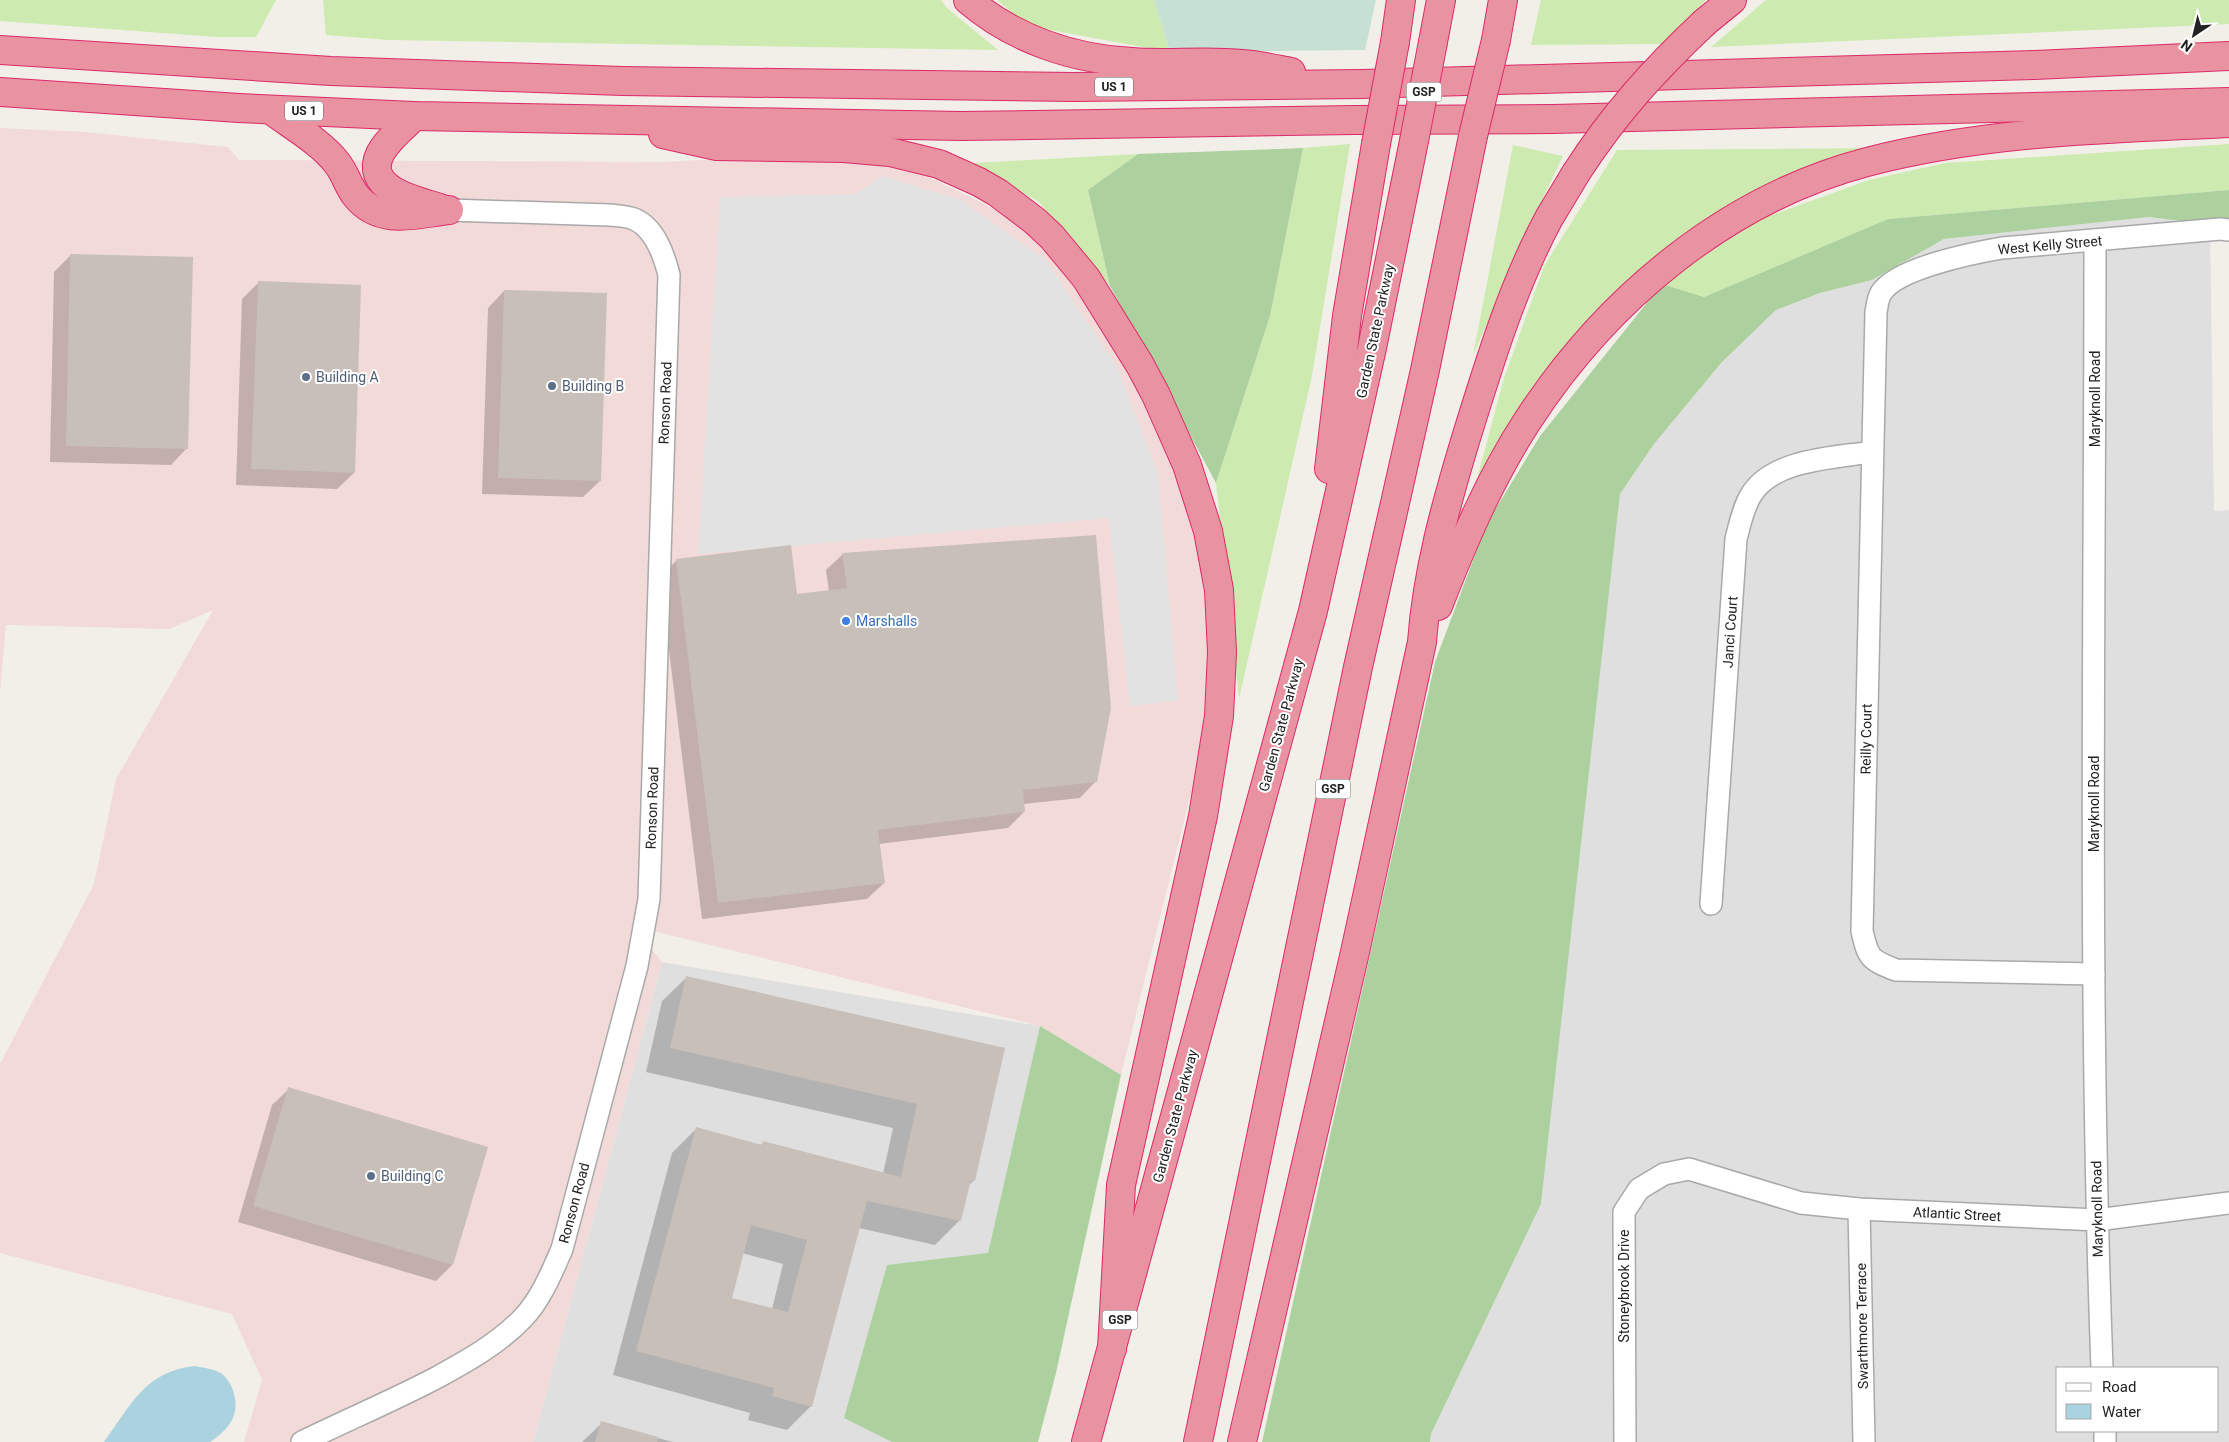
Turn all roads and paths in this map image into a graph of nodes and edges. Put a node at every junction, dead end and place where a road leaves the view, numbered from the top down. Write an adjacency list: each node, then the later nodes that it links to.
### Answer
1 (968, 0): 10 (highway)
2 (1401, 0): 22 (highway, bridge)
3 (1441, 0): 22 (highway, Garden State Parkway / GSP, bridge)
4 (1503, 0): 34 (highway, GSP, bridge)
5 (1732, 0): 23 (highway, bridge)
6 (2229, 43): 9 (highway)
7 (0, 50): 10 (highway, US 1)
8 (2229, 56): 9 (highway, US 1)
9 (2035, 65): 10 (highway, US 1)
10 (1362, 84)
11 (0, 92): 13 (highway, US 1)
12 (2229, 102): 15 (highway, US 1)
13 (271, 110): 14 (highway, US 1); 17 (highway)
14 (414, 116): 15 (highway, US 1); 17 (highway)
15 (608, 121): 30 (highway)
16 (2229, 123): 23 (highway)
17 (449, 210): 32 (street, Ronson Road)
18 (2229, 230): 19 (street, West Kelly Street)
19 (2095, 240): 20 (street, West Kelly Street); 25 (street, Maryknoll Road)
20 (1880, 294): 21 (street, Reilly Court)
21 (1872, 452): 24 (street, Janci Court); 25 (street, Reilly Court)
22 (1312, 611): 30 (highway, Garden State Parkway / GSP)
23 (1422, 642): 35 (highway)
24 (1711, 904)
25 (2094, 974): 29 (street, Maryknoll Road)
26 (1689, 1170): 28 (street, Atlantic Street); 36 (street, Stoneybrook Drive)
27 (2229, 1203): 29 (street, Atlantic Street)
28 (1859, 1209): 29 (street, Atlantic Street); 37 (street, Swarthmore Terrace)
29 (2097, 1220): 31 (street, Maryknoll Road)
30 (1112, 1349): 33 (highway, Garden State Parkway / GSP)
31 (2102, 1367)
32 (302, 1442)
33 (1086, 1442)
34 (1198, 1442)
35 (1242, 1442)
36 (1625, 1442)
37 (1864, 1442)

